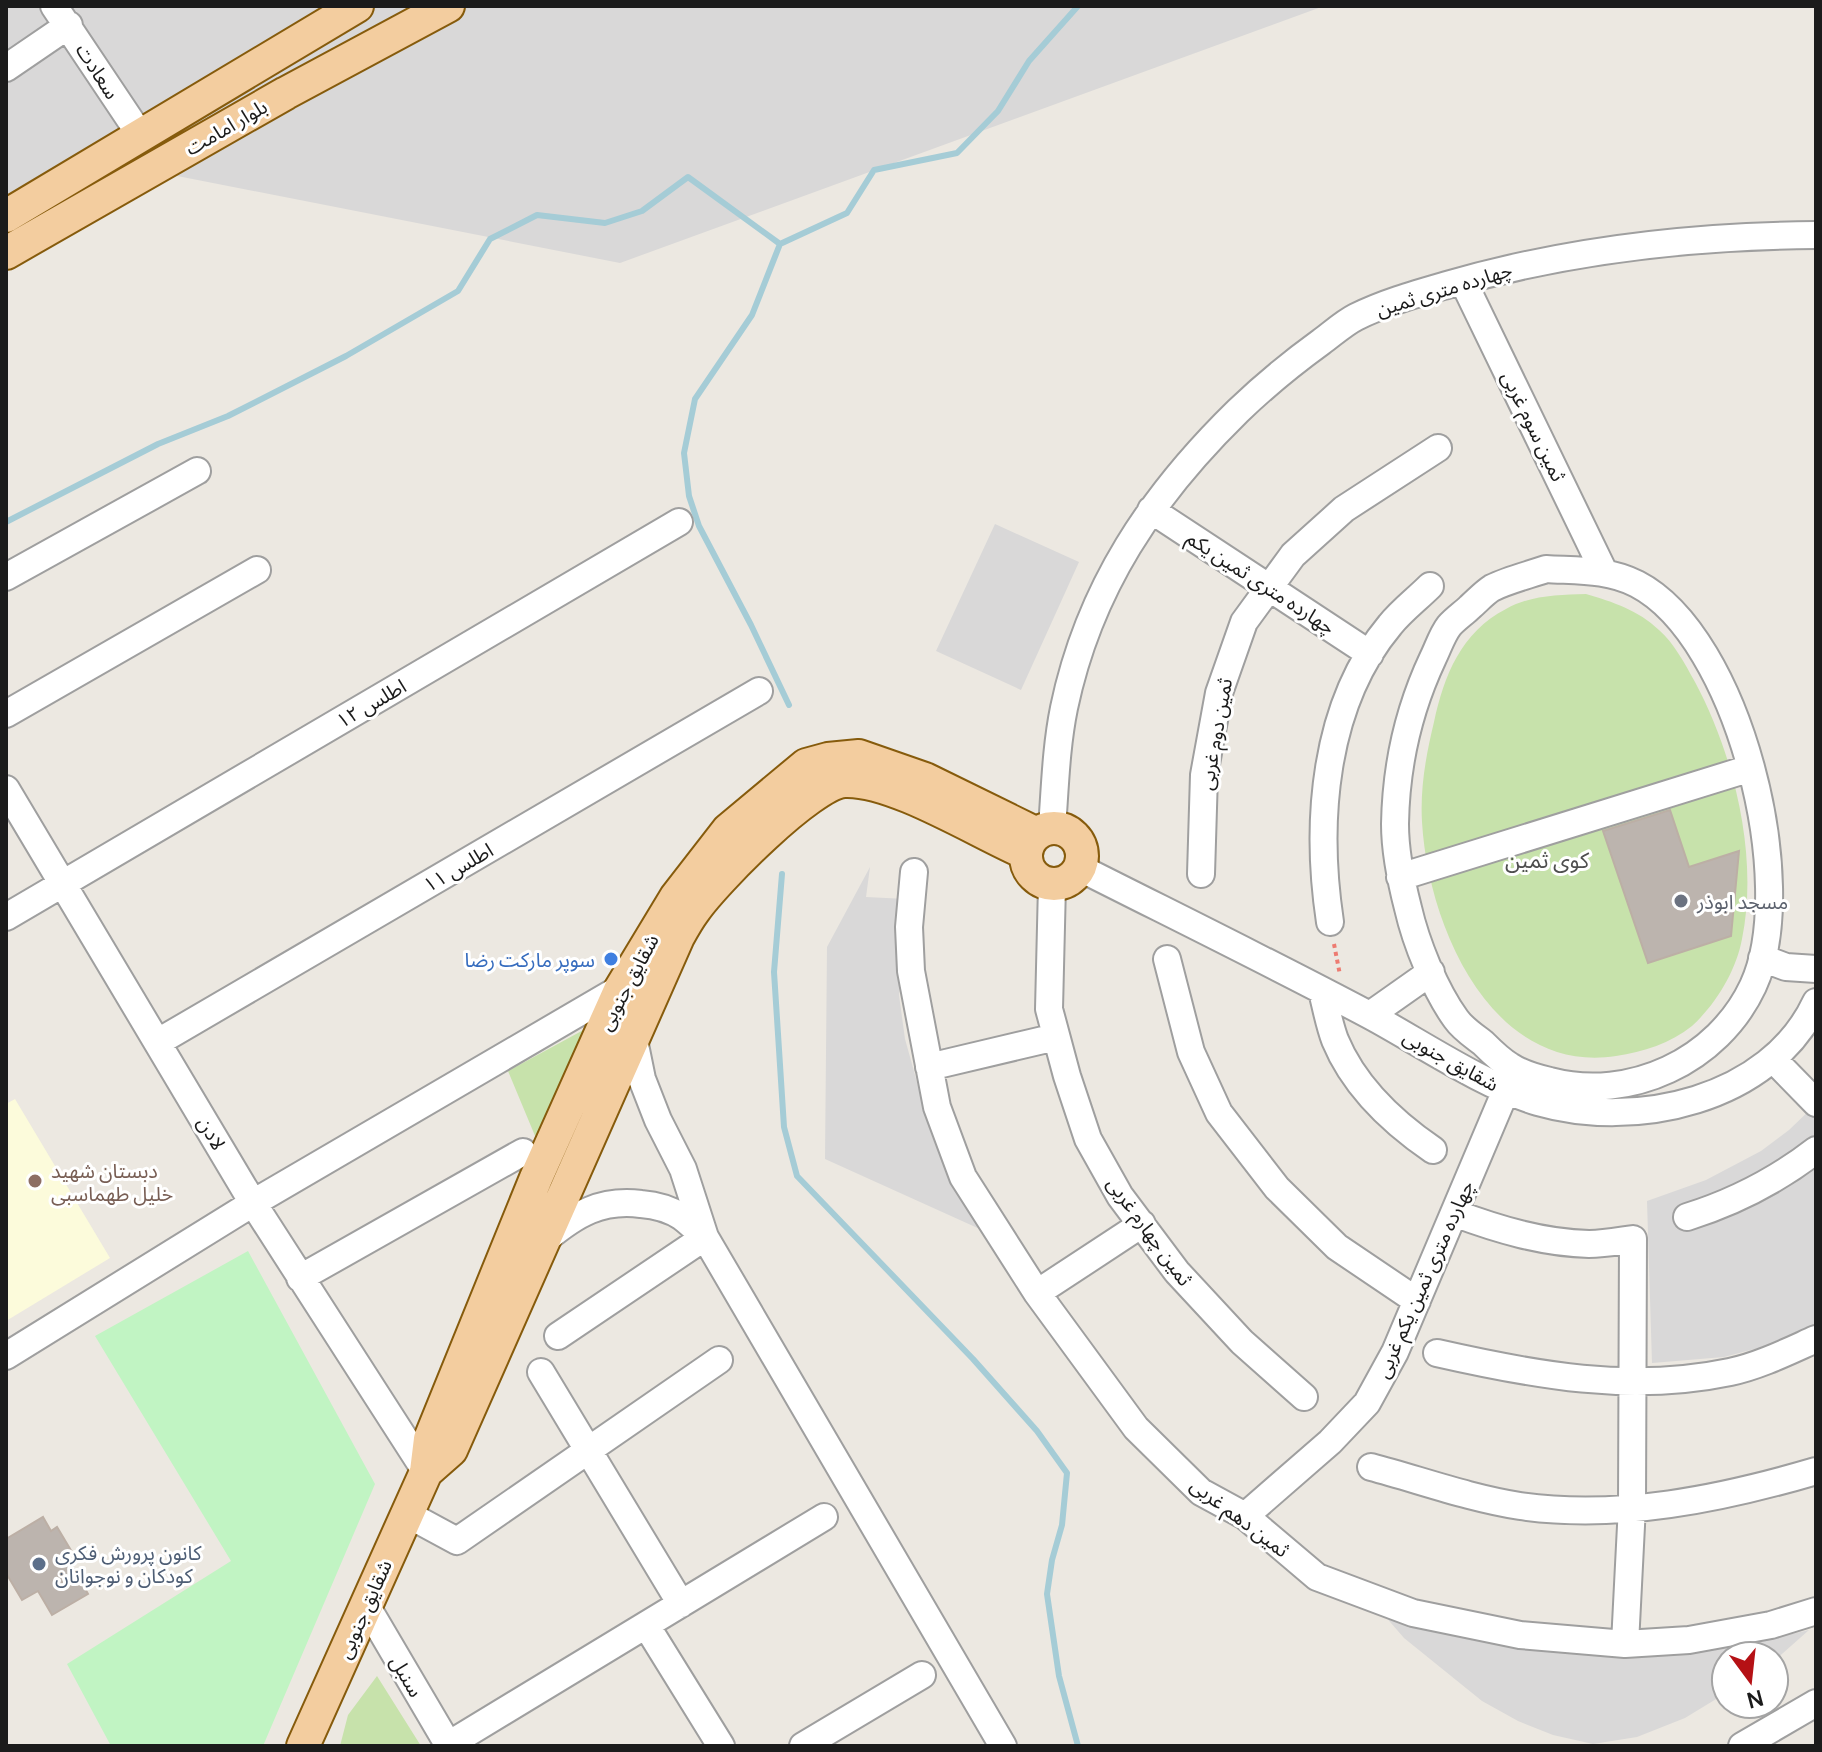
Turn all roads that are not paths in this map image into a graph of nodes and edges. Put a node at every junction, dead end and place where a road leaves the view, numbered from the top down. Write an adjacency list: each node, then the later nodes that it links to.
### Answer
1 (357, 6): 5 (main road, بلوار امامت)
2 (448, 6): 8 (main road, بلوار امامت)
3 (62, 16): 4 (street); 5 (street, سعادت)
4 (6, 68)
5 (141, 136): 6 (main road, بلوار امامت)
6 (6, 216)
7 (1816, 235): 9 (street, چهارده متری ثمین)
8 (6, 253)
9 (1463, 281): 12 (street, چهارده متری ثمین); 15 (street, ثمین سوم غربی)
10 (1438, 448): 18 (street, ثمین دوم غربی)
11 (197, 471): 16 (street)
12 (1151, 510): 18 (street, چهارده متری ثمین یکم); 24 (street, چهارده متری ثمین)
13 (679, 522): 29 (street, اطلس ۱۲)
14 (257, 570): 21 (street)
15 (1604, 572): 22 (street); 28 (street)
16 (6, 577)
17 (1430, 586): 19 (street)
18 (1270, 587): 19 (street, چهارده متری ثمین یکم); 27 (street, ثمین دوم غربی)
19 (1370, 654): 32 (street)
20 (759, 691): 43 (street, اطلس ۱۱)
21 (6, 714)
22 (1751, 768): 28 (street); 33 (street)
23 (6, 789): 29 (street, لادن)
24 (1038, 838): 25 (main road); 30 (main road); 37 (main road, شقایق جنوبی); 41 (main road, شقایق جنوبی)
25 (1080, 868): 30 (main road); 38 (street, شقایق جنوبی)
26 (914, 872): 45 (street, ثمین دهم غربی)
27 (1201, 874)
28 (1400, 877): 36 (street)
29 (62, 883): 31 (street, اطلس ۱۲); 43 (street, لادن)
30 (1052, 885): 42 (street, ثمین چهارم غربی)
31 (6, 917)
32 (1330, 922)
33 (1762, 958): 35 (street); 36 (street)
34 (1167, 959): 59 (street)
35 (1816, 969)
36 (1431, 972): 40 (street)
37 (621, 988): 51 (street); 71 (main road, شقایق جنوبی)
38 (1334, 997): 40 (street, شقایق جنوبی); 48 (street)
39 (1814, 1010): 44 (street, شقایق جنوبی)
40 (1370, 1015): 46 (street, شقایق جنوبی)
41 (633, 1035): 55 (street); 56 (main road, شقایق جنوبی)
42 (1056, 1037): 45 (street); 54 (street, ثمین چهارم غربی)
43 (158, 1042): 51 (street, لادن)
44 (1774, 1060): 46 (street, شقایق جنوبی); 47 (street)
45 (929, 1067): 58 (street, ثمین دهم غربی)
46 (1506, 1090): 52 (street, چهارده متری ثمین یکم غربی)
47 (1816, 1103)
48 (1433, 1150)
49 (1816, 1150): 53 (street)
50 (523, 1152): 57 (street)
51 (253, 1203): 57 (street, لادن); 63 (street)
52 (1454, 1213): 59 (street, چهارده متری ثمین یکم غربی); 66 (street)
53 (1687, 1217)
54 (1142, 1224): 58 (street); 67 (street, ثمین چهارم غربی)
55 (705, 1237): 56 (street); 60 (street); 87 (street)
56 (546, 1239): 71 (main road, شقایق جنوبی)
57 (300, 1278): 71 (street, لادن)
58 (1037, 1293): 74 (street, ثمین دهم غربی)
59 (1417, 1301): 74 (street, چهارده متری ثمین یکم غربی)
60 (558, 1336)
61 (1816, 1339): 66 (street)
62 (1437, 1353): 66 (street)
63 (6, 1356)
64 (719, 1360): 68 (street)
65 (541, 1372): 68 (street)
66 (1635, 1382): 72 (street)
67 (1304, 1397)
68 (589, 1450): 73 (street); 76 (street)
69 (1371, 1467): 72 (street)
70 (1816, 1471): 72 (street)
71 (426, 1472): 73 (main road, شقایق جنوبی)
72 (1632, 1506): 80 (street)
73 (407, 1514): 77 (main road, شقایق جنوبی)
74 (1245, 1516): 80 (street, ثمین دهم غربی)
75 (824, 1517): 76 (street)
76 (681, 1604): 79 (street)
77 (366, 1605): 84 (main road, شقایق جنوبی); 85 (street, سنبل)
78 (1816, 1611): 80 (street, ثمین دهم غربی)
79 (646, 1625): 85 (street); 86 (street)
80 (1625, 1644)
81 (922, 1675): 83 (street)
82 (1816, 1703): 88 (street)
83 (819, 1742)
84 (303, 1746)
85 (448, 1746)
86 (721, 1746)
87 (1003, 1746)
88 (1742, 1746)

